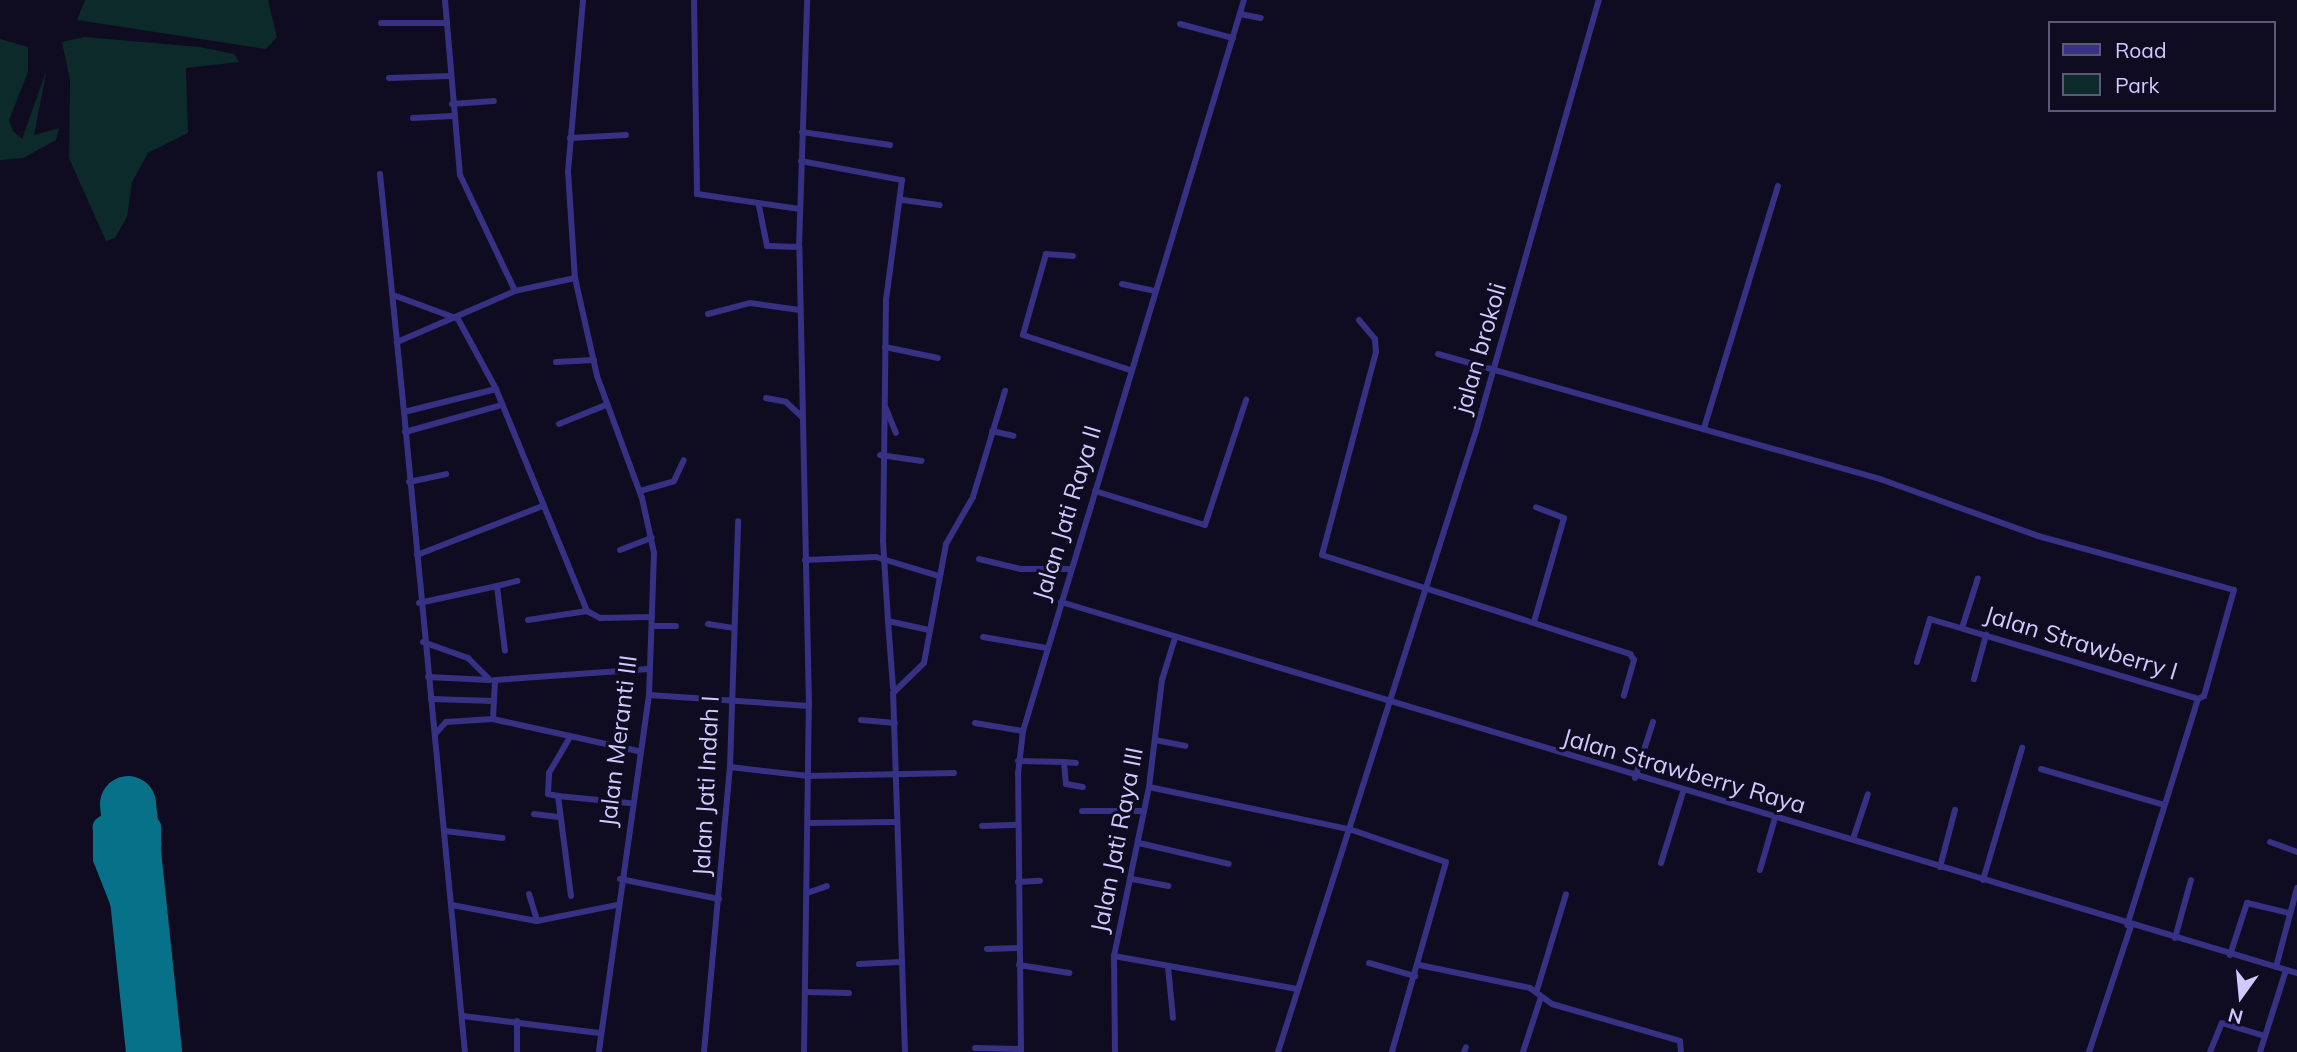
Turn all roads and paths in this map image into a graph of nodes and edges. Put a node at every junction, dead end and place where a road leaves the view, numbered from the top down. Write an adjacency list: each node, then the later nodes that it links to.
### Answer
1 (445, 0): 10 (street)
2 (583, 0): 21 (street, Jalan Meranti III)
3 (694, 0): 28 (street)
4 (807, 0): 19 (street)
5 (1244, 0): 7 (street, Jalan Jati Raya II)
6 (1599, 0): 47 (street, jalan brokoli)
7 (1240, 14): 8 (street); 12 (street, Jalan Jati Raya II)
8 (1261, 18)
9 (381, 23): 10 (street)
10 (446, 23): 13 (street)
11 (1180, 24): 12 (street)
12 (1233, 38): 35 (street, Jalan Jati Raya II)
13 (450, 76): 14 (street); 16 (street)
14 (388, 78)
15 (494, 101): 16 (street)
16 (452, 104): 17 (street)
17 (453, 116): 18 (street); 34 (street)
18 (413, 118)
19 (802, 132): 22 (street); 23 (street)
20 (626, 135): 21 (street)
21 (570, 138): 32 (street, Jalan Meranti III)
22 (890, 145)
23 (801, 161): 26 (street); 29 (street)
24 (380, 174): 36 (street)
25 (1778, 186): 59 (street)
26 (903, 200): 27 (street); 42 (street)
27 (940, 205)
28 (759, 206): 29 (street); 30 (street)
29 (800, 209): 30 (street)
30 (799, 247): 37 (street)
31 (1073, 256): 48 (street)
32 (575, 278): 34 (street); 45 (street, Jalan Meranti III)
33 (1122, 284): 35 (street)
34 (515, 291): 39 (street)
35 (1154, 291): 48 (street, Jalan Jati Raya II)
36 (393, 295): 39 (street); 41 (street)
37 (800, 310): 38 (street); 57 (street)
38 (708, 314)
39 (458, 319): 41 (street); 49 (street)
40 (1359, 320): 85 (street)
41 (397, 342): 56 (street)
42 (885, 347): 44 (street); 55 (street)
43 (1438, 354): 47 (street)
44 (938, 358)
45 (594, 360): 46 (street); 54 (street, Jalan Meranti III)
46 (556, 362)
47 (1493, 368): 59 (street); 85 (street, jalan brokoli)
48 (1130, 370): 70 (street, Jalan Jati Raya II)
49 (496, 389): 53 (street); 56 (street)
50 (1005, 391): 60 (street)
51 (766, 398): 57 (street)
52 (1246, 400): 70 (street)
53 (502, 405): 61 (street); 71 (street)
54 (606, 405): 58 (street); 69 (street, Jalan Meranti III)
55 (885, 406): 62 (street); 64 (street)
56 (404, 412): 61 (street)
57 (803, 418): 79 (street)
58 (559, 424)
59 (1704, 428): 114 (street)
60 (992, 431): 63 (street); 81 (street)
61 (405, 432): 68 (street)
62 (895, 433)
63 (1013, 436)
64 (880, 456): 66 (street); 77 (street)
65 (684, 460): 69 (street)
66 (922, 461)
67 (446, 474): 68 (street)
68 (409, 482): 76 (street)
69 (640, 491): 74 (street, Jalan Meranti III)
70 (1095, 491): 80 (street, Jalan Jati Raya II)
71 (543, 506): 76 (street); 88 (street)
72 (1536, 507): 92 (street)
73 (738, 521): 96 (street, Jalan Jati Indah I)
74 (652, 538): 75 (street); 89 (street, Jalan Meranti III)
75 (620, 550)
76 (417, 555): 87 (street)
77 (887, 558): 79 (street); 81 (street); 91 (street)
78 (979, 559): 80 (street)
79 (805, 560): 118 (street)
80 (1071, 569): 86 (street, Jalan Jati Raya II)
81 (939, 576): 98 (street)
82 (1978, 578): 97 (street)
83 (517, 581): 84 (street)
84 (497, 586): 87 (street); 104 (street)
85 (1425, 592): 92 (street); 117 (street, jalan brokoli)
86 (1061, 602): 101 (street, Jalan Strawberry Raya); 103 (street, Jalan Jati Raya II)
87 (419, 603): 102 (street)
88 (587, 611): 89 (street); 90 (street)
89 (653, 617): 94 (street, Jalan Meranti III)
90 (528, 620)
91 (888, 621): 98 (street); 110 (street)
92 (1534, 622): 112 (street)
93 (708, 624): 96 (street)
94 (652, 626): 95 (street); 106 (street, Jalan Meranti III)
95 (676, 626)
96 (733, 628): 116 (street, Jalan Jati Indah I)
97 (1962, 628): 99 (street, Jalan Strawberry I); 105 (street, Jalan Strawberry I)
98 (929, 630): 110 (street)
99 (1986, 635): 108 (street); 114 (street, Jalan Strawberry I)
100 (984, 637): 103 (street)
101 (1175, 638): 117 (street, Jalan Strawberry Raya); 127 (street, Jalan Jati Raya III)
102 (423, 642): 107 (street); 109 (street)
103 (1047, 648): 124 (street, Jalan Jati Raya II)
104 (505, 651)
105 (1917, 662)
106 (649, 669): 109 (street); 111 (street, Jalan Meranti III)
107 (428, 677): 109 (street); 113 (street)
108 (1974, 679)
109 (492, 680): 115 (street)
110 (894, 689): 122 (street)
111 (649, 695): 116 (street); 130 (street, Jalan Meranti III)
112 (1624, 696)
113 (431, 699): 115 (street); 125 (street)
114 (2197, 699): 146 (street, Jalan Strawberry I)
115 (493, 701): 119 (street)
116 (731, 702): 118 (street); 134 (street, Jalan Jati Indah I)
117 (1388, 703): 139 (street, Jalan Strawberry Raya); 157 (street, jalan brokoli)
118 (809, 706): 137 (street)
119 (493, 719): 125 (street); 126 (street)
120 (861, 720): 122 (street)
121 (1653, 722): 139 (street)
122 (895, 723): 138 (street)
123 (975, 723): 124 (street)
124 (1023, 731): 131 (street, Jalan Jati Raya II)
125 (434, 735): 158 (street)
126 (570, 737): 130 (street); 144 (street)
127 (1155, 740): 128 (street); 141 (street, Jalan Jati Raya III)
128 (1185, 746)
129 (2022, 748): 170 (street)
130 (638, 751): 145 (street, Jalan Meranti III)
131 (1018, 761): 132 (street); 155 (street, Jalan Jati Raya II)
132 (1064, 762): 133 (street); 140 (street)
133 (1076, 764)
134 (730, 767): 137 (street); 181 (street, Jalan Jati Indah I)
135 (2041, 769): 146 (street)
136 (954, 773): 138 (street)
137 (808, 776): 138 (street); 154 (street)
138 (896, 777): 153 (street)
139 (1635, 778): 142 (street, Jalan Strawberry Raya)
140 (1083, 787)
141 (1149, 788): 149 (street, Jalan Jati Raya III); 157 (street)
142 (1683, 792): 152 (street, Jalan Strawberry Raya); 164 (street)
143 (1868, 794): 160 (street)
144 (558, 796): 145 (street); 151 (street)
145 (629, 803): 168 (street, Jalan Meranti III)
146 (2164, 805): 186 (street, Jalan Strawberry I)
147 (1955, 810): 166 (street)
148 (1082, 811): 149 (street)
149 (1144, 811): 162 (street, Jalan Jati Raya III)
150 (534, 814): 151 (street)
151 (559, 817): 180 (street)
152 (1775, 818): 160 (street, Jalan Strawberry Raya); 167 (street)
153 (895, 822): 154 (street); 192 (street)
154 (808, 823): 177 (street)
155 (1018, 825): 156 (street); 173 (street, Jalan Jati Raya II)
156 (982, 826)
157 (1349, 829): 196 (street); 203 (street, jalan brokoli)
158 (445, 831): 159 (street); 182 (street)
159 (503, 838)
160 (1853, 839): 166 (street, Jalan Strawberry Raya)
161 (2270, 842): 163 (street)
162 (1139, 843): 165 (street); 169 (street, Jalan Jati Raya III)
163 (2297, 852)
164 (1661, 863)
165 (1229, 864)
166 (1940, 867): 170 (street, Jalan Strawberry Raya)
167 (1759, 870)
168 (620, 879): 181 (street); 183 (street, Jalan Meranti III)
169 (1132, 879): 175 (street); 191 (street, Jalan Jati Raya III)
170 (1983, 880): 186 (street, Jalan Strawberry Raya)
171 (2191, 880): 187 (street)
172 (1040, 881): 173 (street)
173 (1018, 882): 188 (street, Jalan Jati Raya II)
174 (827, 886): 177 (street)
175 (1168, 886)
176 (2297, 888): 184 (street)
177 (807, 893): 204 (street)
178 (529, 894): 185 (street)
179 (1566, 894): 206 (street)
180 (571, 896)
181 (719, 900): 217 (street, Jalan Jati Indah I)
182 (452, 905): 185 (street); 207 (street)
183 (617, 905): 185 (street); 210 (street, Jalan Meranti III)
184 (2289, 913): 190 (street); 198 (street)
185 (537, 921)
186 (2129, 925): 187 (street, Jalan Strawberry Raya); 225 (street, Jalan Strawberry I)
187 (2175, 938): 190 (street, Jalan Strawberry Raya)
188 (1019, 948): 189 (street); 195 (street, Jalan Jati Raya II)
189 (987, 949)
190 (2230, 955): 198 (street, Jalan Strawberry Raya)
191 (1114, 956): 197 (street); 220 (street, Jalan Jati Raya III)
192 (900, 962): 194 (street); 219 (street)
193 (1369, 963): 202 (street)
194 (859, 964)
195 (1019, 965): 200 (street); 213 (street, Jalan Jati Raya II)
196 (1419, 965): 202 (street); 206 (street)
197 (1168, 967): 203 (street); 208 (street)
198 (2276, 967): 199 (street, Jalan Strawberry Raya)
199 (2286, 970): 201 (street, Jalan Strawberry Raya); 211 (street)
200 (1069, 973)
201 (2297, 973)
202 (1415, 976): 222 (street)
203 (1297, 989): 221 (street, jalan brokoli)
204 (805, 992): 205 (street); 218 (street)
205 (849, 993)
206 (1539, 993): 223 (street); 224 (street)
207 (463, 1016): 209 (street); 214 (street)
208 (1173, 1018)
209 (517, 1021): 210 (street); 215 (street)
210 (599, 1033): 216 (street, Jalan Meranti III)
211 (2265, 1036): 226 (street); 227 (street)
212 (975, 1048): 213 (street)
213 (1021, 1050)
214 (465, 1052)
215 (517, 1052)
216 (599, 1052)
217 (704, 1052)
218 (804, 1052)
219 (905, 1052)
220 (1115, 1052)
221 (1278, 1052)
222 (1392, 1052)
223 (1523, 1052)
224 (1681, 1052)
225 (2090, 1052)
226 (2210, 1052)
227 (2260, 1052)

